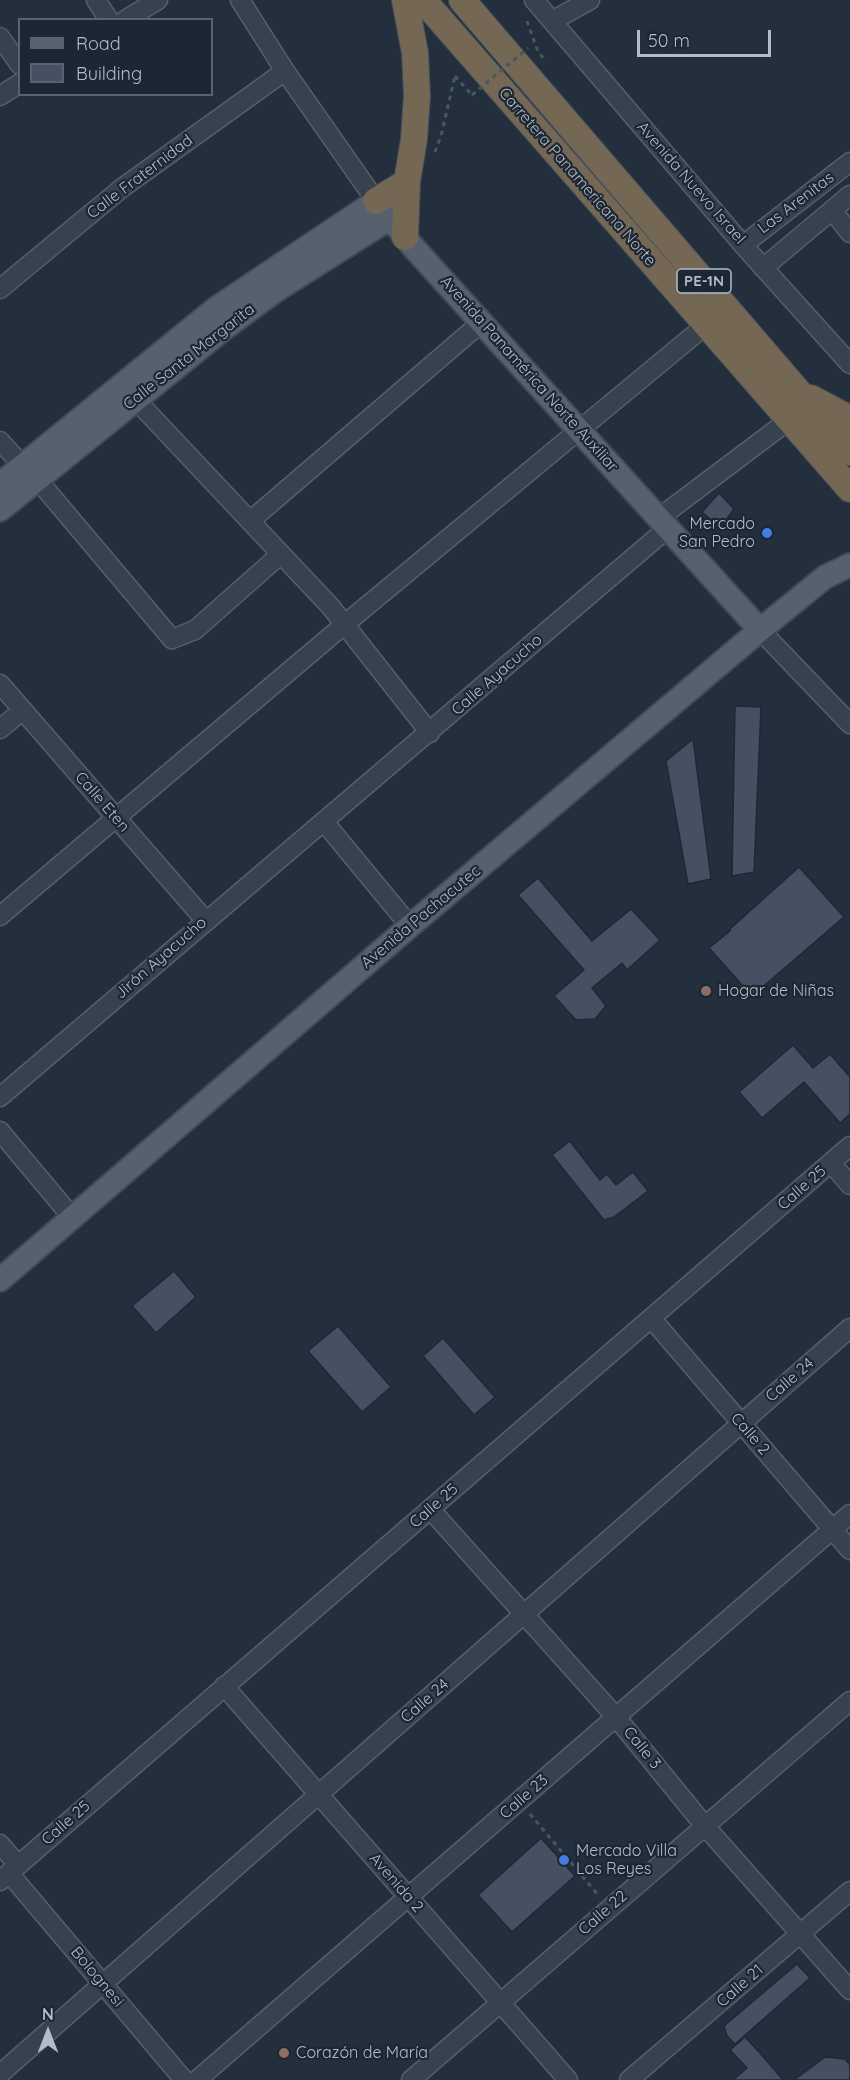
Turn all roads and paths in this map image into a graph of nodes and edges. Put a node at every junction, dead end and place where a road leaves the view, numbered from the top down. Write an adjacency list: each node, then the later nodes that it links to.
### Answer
1 (96, 0): 9 (street)
2 (158, 0): 10 (street)
3 (240, 0): 16 (street, Avenida Panamérica Norte Auxiliar)
4 (405, 0): 21 (highway)
5 (423, 0): 30 (highway, Carretera Panamericana Norte / PE-1N)
6 (462, 0): 32 (highway, Carretera Panamericana Norte / PE-1N)
7 (590, 0): 11 (street)
8 (531, 7): 11 (street, Avenida Nuevo Israel); 15 (path)
9 (108, 18)
10 (128, 18)
11 (552, 21): 26 (street, Avenida Nuevo Israel)
12 (0, 37): 14 (street)
13 (528, 48): 17 (path, bridge)
14 (18, 62)
15 (550, 69)
16 (285, 71): 24 (street, Avenida Panamérica Norte Auxiliar); 28 (street, Calle Fraternidad)
17 (455, 76)
18 (18, 83): 19 (street)
19 (0, 96)
20 (850, 162): 26 (street, Las Arenitas)
21 (407, 182): 24 (highway); 24 (highway)
22 (850, 195): 23 (street)
23 (832, 210): 25 (street); 27 (street)
24 (390, 219): 29 (main road, Avenida Panamérica Norte Auxiliar); 33 (main road, Calle Santa Margarita); 39 (main road, Calle Santa Margarita)
25 (850, 232)
26 (743, 244): 27 (street, Avenida Nuevo Israel)
27 (763, 268): 31 (street, Avenida Nuevo Israel)
28 (0, 289)
29 (482, 322): 36 (main road, Avenida Panamérica Norte Auxiliar); 43 (street)
30 (706, 325): 35 (highway, Carretera Panamericana Norte / PE-1N); 36 (street)
31 (850, 364)
32 (796, 390): 34 (highway); 38 (highway, Carretera Panamericana Norte / PE-1N)
33 (135, 399): 39 (main road, Calle Santa Margarita); 43 (street)
34 (850, 419)
35 (789, 420): 41 (highway, Carretera Panamericana Norte / PE-1N); 44 (street, Calle Ayacucho)
36 (579, 429): 44 (main road, Avenida Panamérica Norte Auxiliar); 47 (street)
37 (0, 441): 39 (street)
38 (850, 452)
39 (29, 472): 40 (main road, Calle Santa Margarita); 42 (main road, Calle Santa Margarita); 45 (street)
40 (0, 483)
41 (850, 489)
42 (0, 510)
43 (250, 521): 45 (street)
44 (664, 523): 48 (main road, Avenida Panamérica Norte Auxiliar); 53 (street, Calle Ayacucho)
45 (281, 554): 47 (street)
46 (850, 565): 48 (main road, Avenida Pachacutec)
47 (345, 624): 53 (street); 54 (street)
48 (760, 630): 51 (street, Avenida Panamérica Norte Auxiliar); 58 (main road, Avenida Pachacutec)
49 (0, 684): 50 (street, Calle Eten)
50 (23, 710): 52 (street); 54 (street, Calle Eten)
51 (850, 724)
52 (0, 729)
53 (430, 733): 55 (street, Calle Ayacucho)
54 (115, 817): 56 (street); 57 (street, Calle Eten)
55 (325, 823): 57 (street, Jirón Ayacucho); 58 (street)
56 (0, 916)
57 (205, 920): 59 (street, Jirón Ayacucho)
58 (410, 926): 64 (main road, Avenida Pachacutec)
59 (0, 1097)
60 (0, 1131): 64 (street)
61 (850, 1146): 62 (street, Calle 25)
62 (831, 1163): 63 (street); 66 (street, Calle 25)
63 (850, 1185)
64 (71, 1216): 65 (main road, Avenida Pachacutec)
65 (0, 1280)
66 (651, 1318): 68 (street, Calle 2); 69 (street, Calle 25)
67 (850, 1328): 68 (street, Calle 24)
68 (741, 1424): 71 (street, Calle 2); 73 (street, Calle 24)
69 (430, 1509): 73 (street, Calle 3); 74 (street, Calle 25)
70 (850, 1514): 71 (street, Calle 23)
71 (832, 1529): 72 (street, Calle 2); 76 (street, Calle 23)
72 (850, 1550)
73 (524, 1614): 76 (street, Calle 3); 77 (street, Calle 24)
74 (224, 1686): 77 (street, Avenida 2); 81 (street, Calle 25)
75 (850, 1701): 79 (street, Calle 22)
76 (616, 1717): 78 (street, Calle 23); 79 (street, Calle 3)
77 (318, 1794): 83 (street, Avenida 2); 86 (street, Calle 24)
78 (519, 1801): 83 (street, Calle 23); 84 (path)
79 (704, 1825): 84 (street, Calle 22); 85 (street, Calle 3)
80 (0, 1844): 81 (street, Bolognesi)
81 (9, 1873): 86 (street, Bolognesi)
82 (850, 1891): 85 (street, Calle 21)
83 (408, 1897): 88 (street, Avenida 2); 91 (street, Calle 23)
84 (609, 1907): 88 (street, Calle 22)
85 (801, 1934): 87 (street, Calle 3); 94 (street, Calle 21)
86 (103, 1984): 89 (street, Calle 24); 90 (street, Bolognesi)
87 (850, 1990)
88 (500, 2002): 92 (street, Calle 22); 93 (street, Avenida 2)
89 (0, 2074)
90 (184, 2080)
91 (197, 2080)
92 (411, 2080)
93 (567, 2080)
94 (630, 2080)

